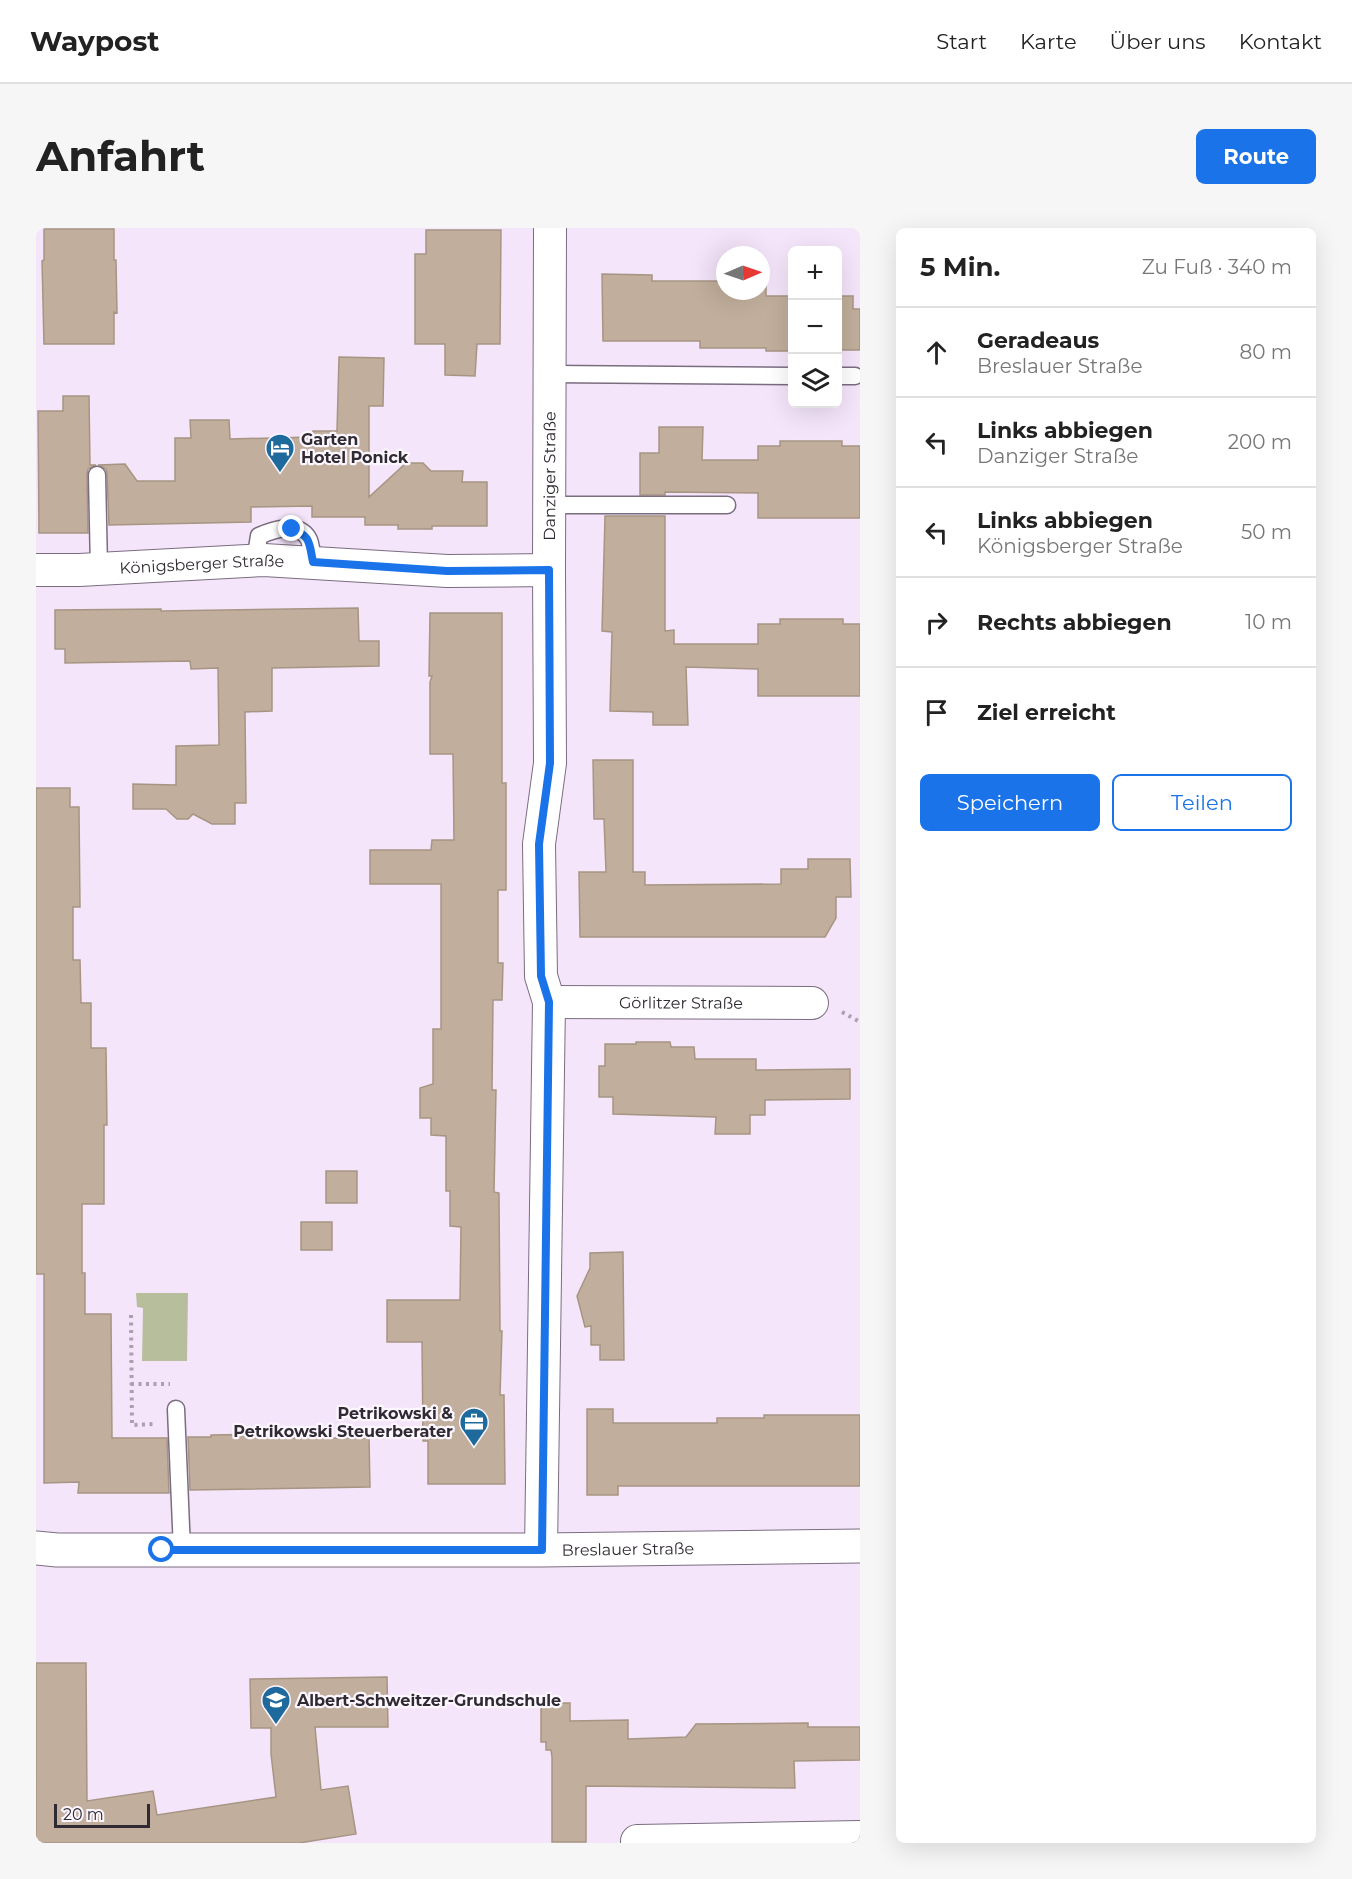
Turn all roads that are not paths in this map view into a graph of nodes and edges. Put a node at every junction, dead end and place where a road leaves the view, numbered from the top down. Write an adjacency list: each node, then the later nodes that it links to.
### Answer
1 (550, 228): 2 (street, Danziger Straße)
2 (550, 374): 3 (lane); 7 (street, Danziger Straße)
3 (788, 376)
4 (842, 376): 5 (lane)
5 (855, 376)
6 (97, 476): 9 (lane)
7 (549, 505): 8 (lane); 11 (street, Danziger Straße)
8 (727, 505)
9 (99, 569): 10 (street, Königsberger Straße); 11 (street, Königsberger Straße)
10 (36, 570)
11 (549, 570): 12 (street, Danziger Straße)
12 (549, 1002): 13 (street, Görlitzer Straße); 18 (street, Danziger Straße)
13 (812, 1003)
14 (176, 1409): 17 (lane)
15 (860, 1546): 18 (street, Breslauer Straße)
16 (36, 1548): 17 (street, Breslauer Straße)
17 (182, 1550): 18 (street, Breslauer Straße)
18 (542, 1550)
19 (860, 1837): 20 (street)
20 (637, 1841)

